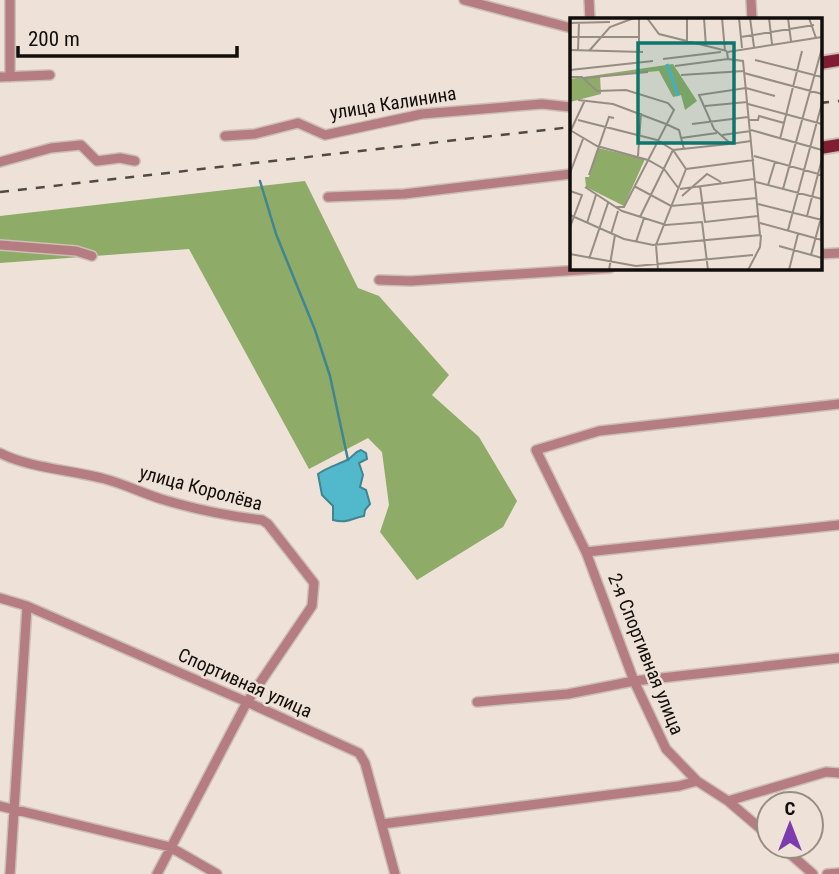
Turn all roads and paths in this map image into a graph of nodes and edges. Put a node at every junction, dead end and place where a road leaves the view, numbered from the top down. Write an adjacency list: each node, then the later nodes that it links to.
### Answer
1 (10, 0): 9 (street)
2 (464, 0): 7 (street)
3 (589, 0): 5 (street)
4 (751, 0): 6 (street)
5 (590, 18)
6 (752, 18)
7 (570, 29)
8 (50, 75): 9 (street)
9 (5, 77)
10 (570, 107): 11 (street, улица Калинина)
11 (225, 136)
12 (135, 161): 13 (street)
13 (0, 162)
14 (570, 174): 15 (street)
15 (328, 197)
16 (0, 244): 17 (street)
17 (92, 256)
18 (579, 270): 19 (street)
19 (379, 280)
20 (839, 404): 23 (street, 2-я Спортивная улица)
21 (0, 453): 28 (street, улица Королёва)
22 (839, 525): 23 (street)
23 (586, 552): 27 (street, 2-я Спортивная улица)
24 (0, 597): 25 (street, Спортивная улица)
25 (27, 606): 28 (street, Спортивная улица); 34 (street)
26 (839, 658): 27 (street)
27 (634, 681): 29 (street); 31 (street, 2-я Спортивная улица)
28 (247, 702): 35 (street, Спортивная улица); 37 (street, улица Королёва)
29 (477, 702)
30 (839, 773): 32 (street)
31 (697, 781): 32 (street, 2-я Спортивная улица); 35 (street)
32 (728, 800): 36 (street, 2-я Спортивная улица)
33 (0, 806): 34 (street)
34 (14, 810): 37 (street); 40 (street)
35 (382, 824): 43 (street, Спортивная улица)
36 (755, 824)
37 (170, 847): 41 (street, улица Королёва); 42 (street)
38 (797, 860): 44 (street)
39 (839, 873): 45 (street)
40 (10, 874)
41 (157, 874)
42 (217, 874)
43 (395, 874)
44 (813, 874)
45 (827, 874)

